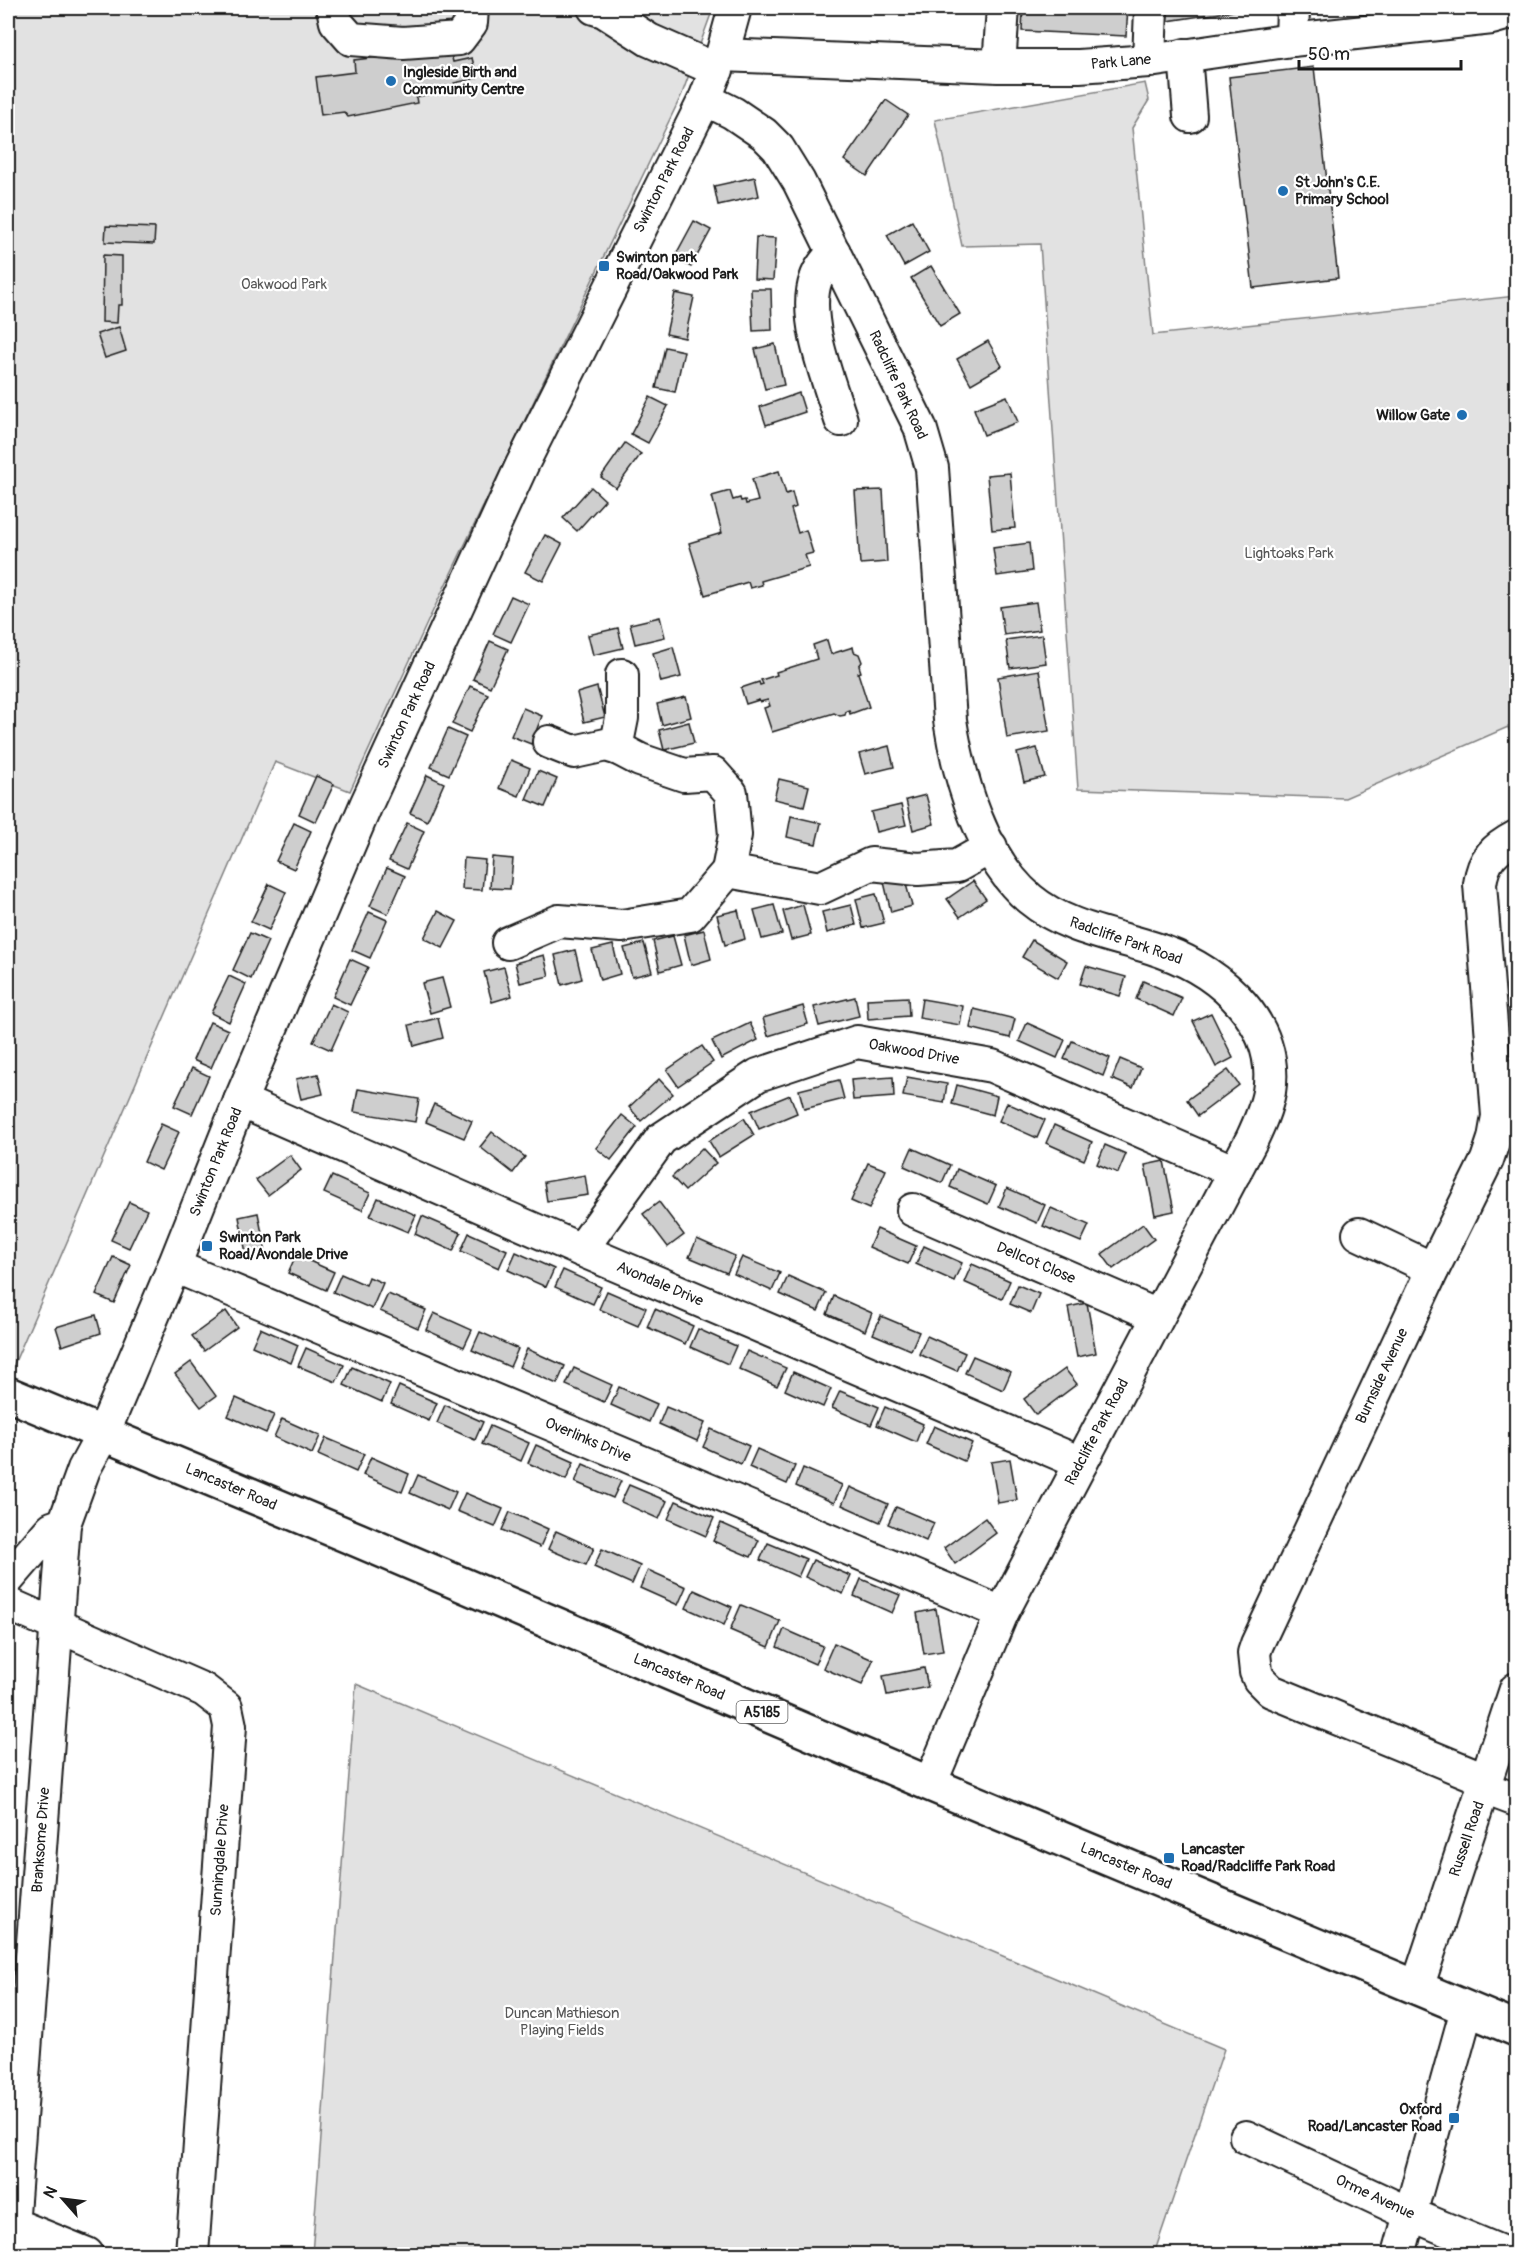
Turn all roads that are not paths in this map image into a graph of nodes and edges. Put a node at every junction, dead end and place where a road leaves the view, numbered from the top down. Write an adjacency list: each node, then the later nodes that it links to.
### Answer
1 (333, 8): 2 (street)
2 (472, 8)
3 (594, 8): 12 (street)
4 (735, 8): 12 (street, Swinton Park Road)
5 (1003, 8): 13 (street)
6 (1151, 8): 11 (street)
7 (1293, 8): 9 (street)
8 (1516, 11): 9 (street, Park Lane)
9 (1292, 40): 10 (street, Park Lane)
10 (1185, 55): 11 (street, Park Lane); 15 (street)
11 (1149, 61): 13 (street, Park Lane)
12 (719, 63): 13 (street, Park Lane); 14 (street, Swinton Park Road)
13 (999, 66)
14 (705, 99): 16 (street, Radcliffe Park Road); 25 (street, Swinton Park Road)
15 (1190, 116)
16 (834, 252): 17 (street); 22 (street, Radcliffe Park Road)
17 (841, 420)
18 (622, 675): 20 (street)
19 (549, 742): 20 (street)
20 (619, 749): 23 (street)
21 (1516, 837): 31 (street, Burnside Avenue)
22 (991, 847): 23 (street); 26 (street, Radcliffe Park Road)
23 (728, 871): 24 (street)
24 (508, 944)
25 (240, 1101): 29 (street, Avondale Drive); 30 (street, Swinton Park Road)
26 (1235, 1172): 29 (street, Oakwood Drive); 32 (street, Radcliffe Park Road)
27 (913, 1210): 32 (street, Dellcot Close)
28 (1359, 1234): 31 (street)
29 (581, 1250): 35 (street, Avondale Drive)
30 (174, 1266): 34 (street, Swinton Park Road); 39 (street, Overlinks Drive)
31 (1433, 1269): 43 (street, Burnside Avenue)
32 (1158, 1316): 35 (street, Radcliffe Park Road)
33 (8, 1394): 34 (main road, Lancaster Road / A5185)
34 (103, 1434): 36 (street, Branksome Drive); 42 (main road, Lancaster Road / A5185)
35 (1081, 1463): 39 (street, Radcliffe Park Road)
36 (64, 1524): 37 (street); 40 (street, Branksome Drive)
37 (8, 1579)
38 (8, 1604): 40 (street, Sunningdale Drive)
39 (1002, 1613): 42 (street, Radcliffe Park Road)
40 (57, 1626): 50 (street, Branksome Drive); 53 (street, Sunningdale Drive)
41 (1516, 1689): 43 (street, Russell Road)
42 (930, 1784): 45 (main road, Lancaster Road / A5185)
43 (1485, 1784): 44 (street, Burnside Avenue); 45 (street, Russell Road)
44 (1516, 1800)
45 (1417, 1988): 46 (main road, Lancaster Road / A5185)
46 (1467, 2009): 47 (main road, Lancaster Road / A5185); 49 (street)
47 (1516, 2030)
48 (1246, 2137): 49 (street, Orme Avenue)
49 (1410, 2214): 54 (street); 55 (street, Orme Avenue)
50 (10, 2223): 51 (street, Branksome Drive); 52 (street)
51 (10, 2254)
52 (87, 2254)
53 (192, 2254)
54 (1399, 2254)
55 (1506, 2254)

